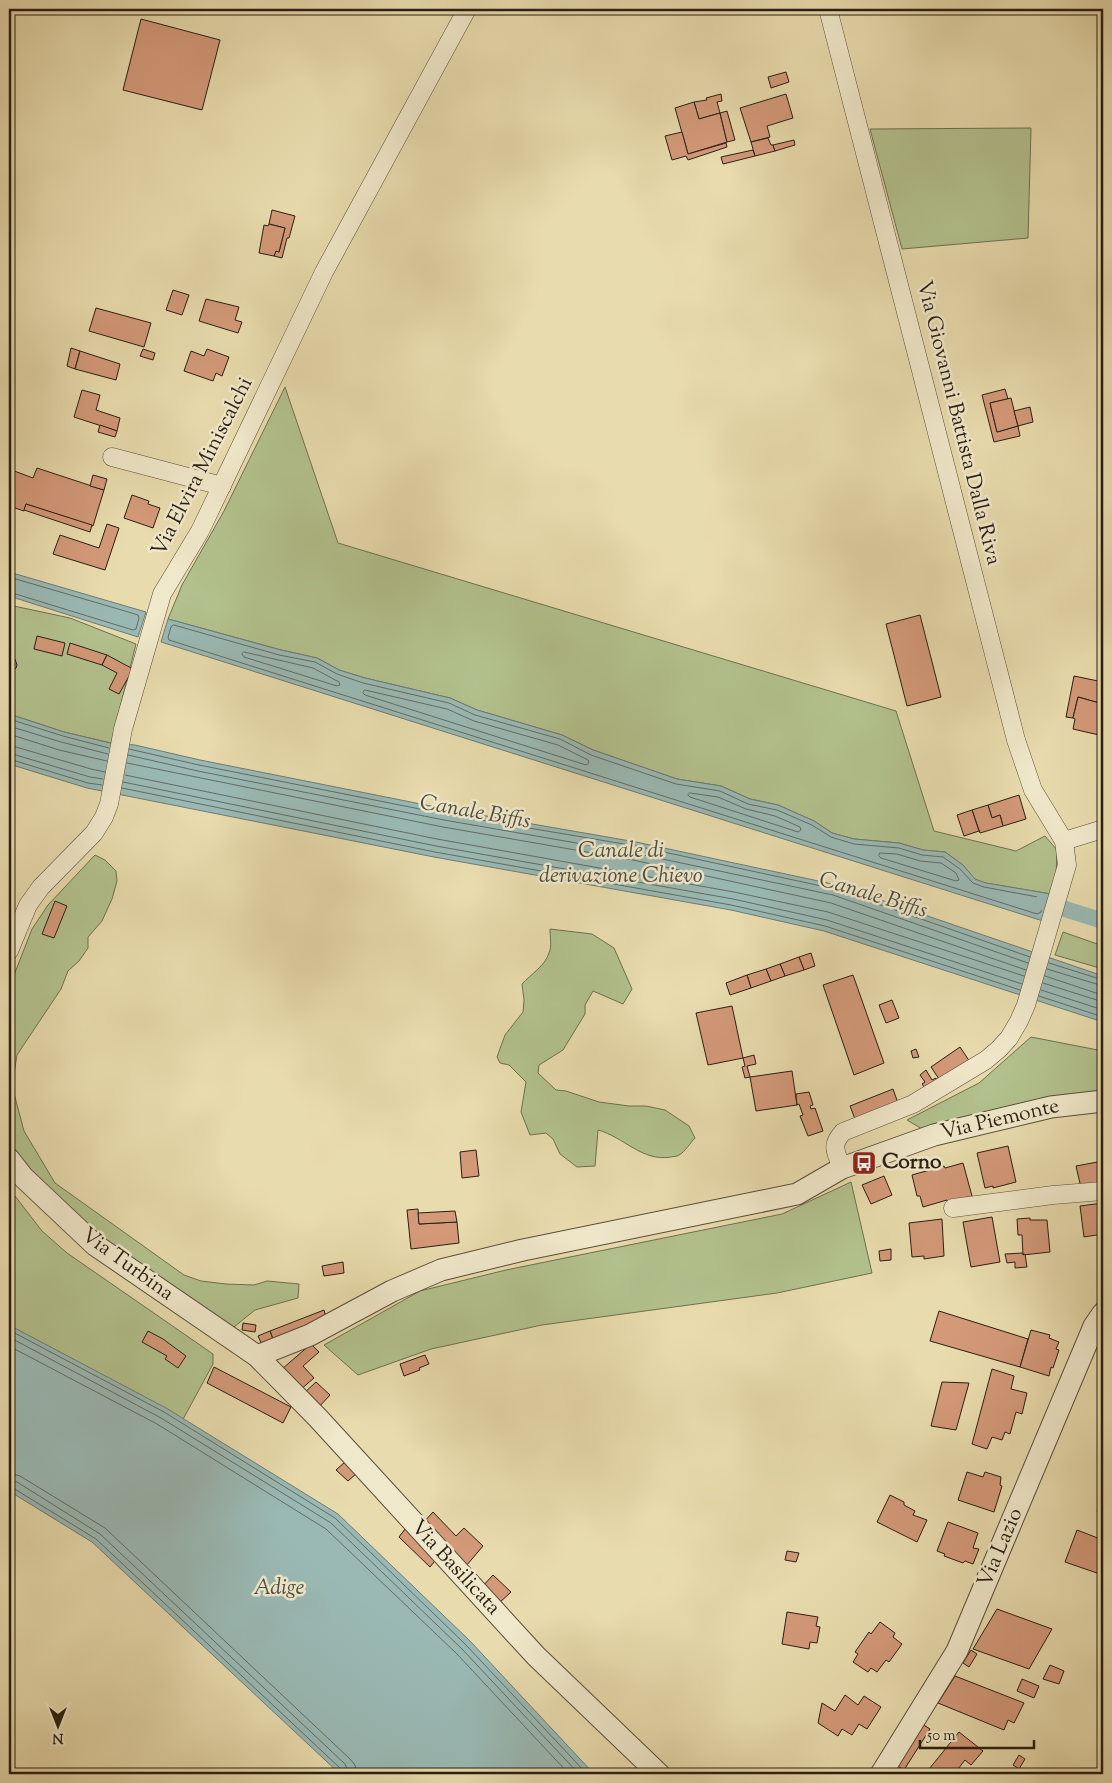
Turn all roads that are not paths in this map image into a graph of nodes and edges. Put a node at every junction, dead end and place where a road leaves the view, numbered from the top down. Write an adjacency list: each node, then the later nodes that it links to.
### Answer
1 (468, 9): 4 (street, Via Elvira Miniscalchi)
2 (828, 9): 6 (street, Via Giovanni Battista Dalla Riva)
3 (112, 457): 4 (street)
4 (222, 486): 7 (street, Via Elvira Miniscalchi)
5 (1103, 830): 6 (street)
6 (1064, 840): 10 (street, Via Giovanni Battista Dalla Riva)
7 (9, 951)
8 (1103, 1101): 10 (street, Via Piemonte)
9 (9, 1159): 14 (street, Via Turbina)
10 (842, 1168): 14 (street, Via Piemonte)
11 (1103, 1191): 12 (street)
12 (953, 1208)
13 (1103, 1313): 16 (street, Via Lazio)
14 (257, 1356): 15 (street, Via Basilicata)
15 (659, 1774)
16 (881, 1774)

